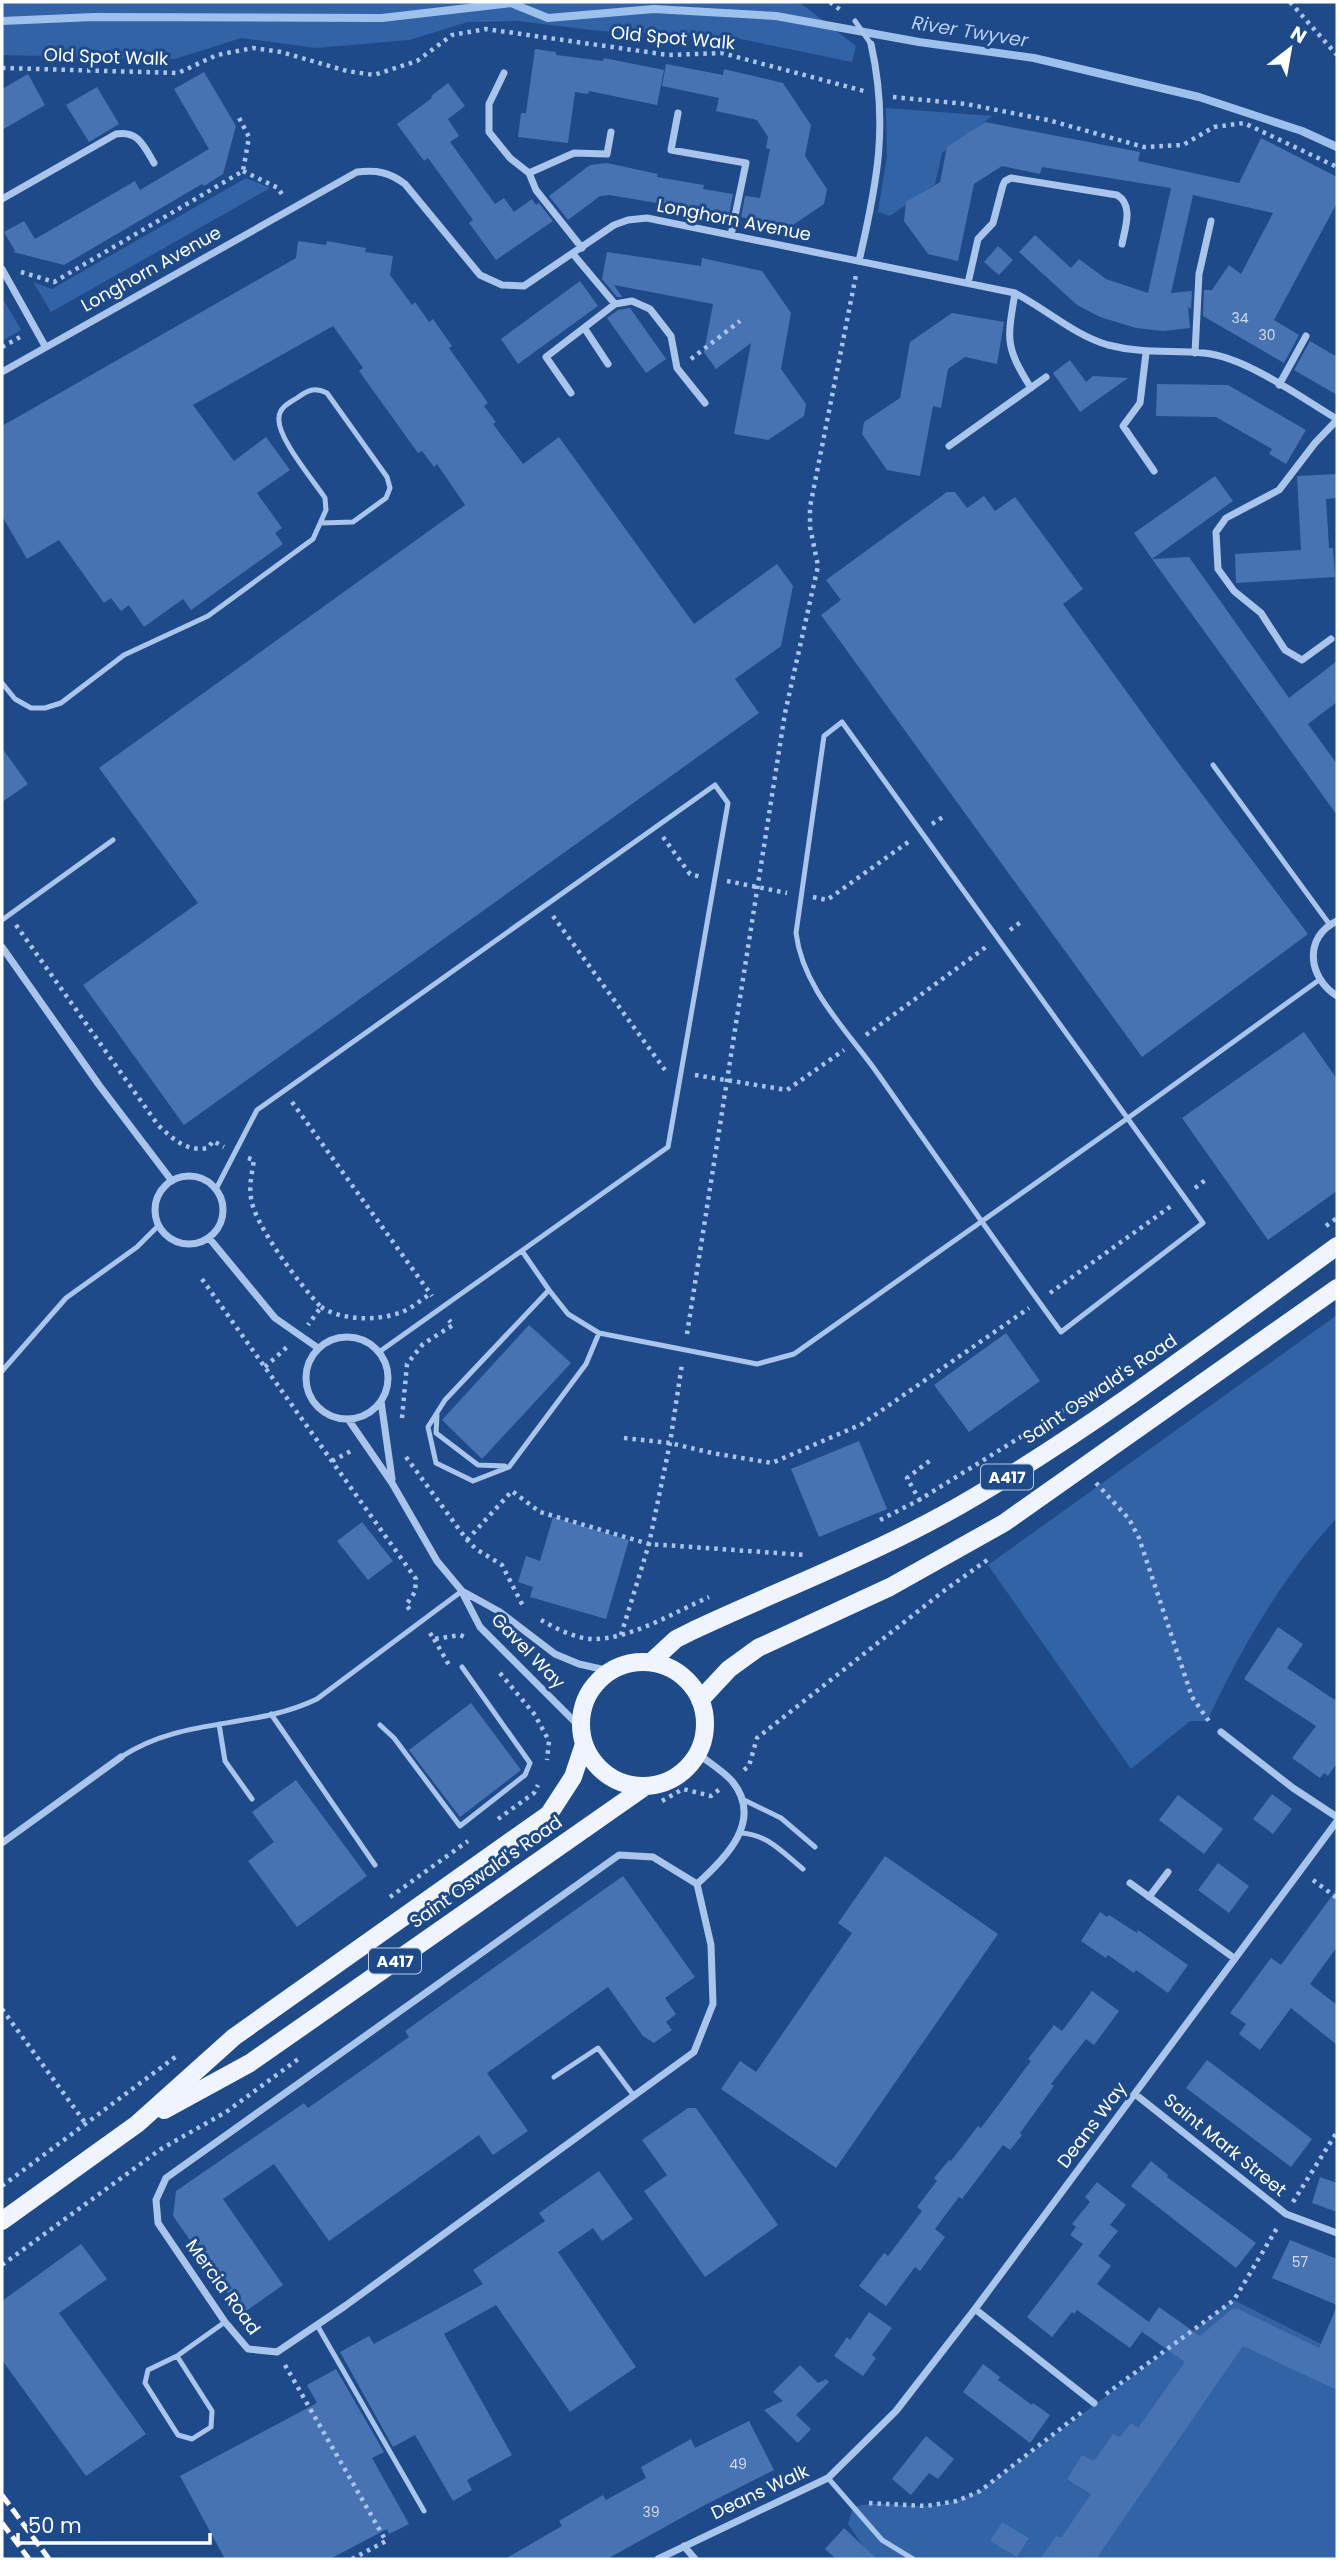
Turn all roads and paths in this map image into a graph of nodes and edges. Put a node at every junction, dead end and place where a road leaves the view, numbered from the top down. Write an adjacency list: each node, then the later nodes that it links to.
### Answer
1 (1290, 2): 4 (path)
2 (855, 21): 3 (lane)
3 (871, 44): 7 (street)
4 (1337, 55)
5 (2, 68): 7 (path, Old Spot Walk)
6 (504, 73): 14 (street)
7 (881, 95): 12 (path, Old Spot Walk); 22 (street)
8 (678, 113): 18 (street)
9 (237, 114): 13 (path)
10 (611, 132): 14 (street)
11 (154, 163): 15 (street)
12 (1337, 167)
13 (243, 171): 16 (path); 24 (path)
14 (529, 173): 20 (street)
15 (2, 199)
16 (291, 208): 21 (street, Longhorn Avenue); 32 (street, Longhorn Avenue)
17 (1211, 221): 35 (street)
18 (731, 235): 20 (street, Longhorn Avenue); 22 (street, Longhorn Avenue)
19 (1122, 244): 25 (street)
20 (582, 248): 21 (street, Longhorn Avenue)
21 (573, 254): 27 (street)
22 (859, 261): 25 (street, Longhorn Avenue); 63 (path)
23 (2, 269): 29 (street)
24 (15, 271)
25 (968, 283): 26 (street, Longhorn Avenue)
26 (1015, 293): 34 (street, Longhorn Avenue); 41 (street)
27 (615, 304): 30 (street); 37 (street)
28 (740, 321): 37 (path)
29 (35, 328): 32 (street); 33 (path)
30 (585, 329): 36 (street); 42 (street)
31 (1306, 336): 40 (street)
32 (46, 346): 38 (street, Longhorn Avenue)
33 (2, 347)
34 (1146, 353): 35 (street, Longhorn Avenue); 46 (street)
35 (1195, 353): 40 (street, Longhorn Avenue)
36 (608, 363)
37 (677, 369): 43 (street)
38 (2, 372)
39 (1046, 377): 41 (street)
40 (1279, 385): 44 (street, Longhorn Avenue)
41 (1031, 388): 45 (street)
42 (571, 393)
43 (705, 404)
44 (1337, 419): 48 (street)
45 (950, 446)
46 (1154, 471)
47 (321, 523): 47 (lane); 49 (lane)
48 (1331, 639)
49 (2, 683)
50 (1213, 765): 56 (lane)
51 (113, 840): 53 (lane)
52 (546, 906): 62 (path); 62 (lane); 64 (lane)
53 (9, 915): 54 (lane); 66 (path)
54 (2, 920)
55 (1021, 922): 57 (path)
56 (1334, 923): 59 (street)
57 (998, 939): 61 (path); 61 (lane); 65 (lane)
58 (2, 947): 68 (street)
59 (1319, 980): 60 (street); 65 (lane)
60 (1337, 996)
61 (854, 1044): 63 (path); 72 (lane)
62 (682, 1073): 63 (path); 77 (lane)
63 (728, 1080): 89 (path)
64 (284, 1091): 66 (lane); 81 (path)
65 (1128, 1118): 70 (lane); 72 (lane)
66 (235, 1153): 69 (lane); 83 (path)
67 (1208, 1178): 70 (path)
68 (172, 1181): 69 (street); 73 (street)
69 (216, 1189): 75 (street)
70 (1184, 1197): 82 (path); 82 (lane)
71 (1337, 1218): 74 (path)
72 (981, 1222): 82 (lane); 89 (lane)
73 (159, 1225): 75 (street); 92 (lane)
74 (1315, 1234)
75 (209, 1238): 87 (street)
76 (1337, 1246): 118 (main road, Saint Oswald's Road / A417)
77 (522, 1251): 80 (lane); 84 (lane)
78 (202, 1279): 91 (path)
79 (1337, 1288): 122 (main road, A417)
80 (549, 1290): 86 (lane); 95 (lane)
81 (430, 1293): 83 (path); 84 (path)
82 (1039, 1301): 98 (path)
83 (321, 1307): 87 (path)
84 (441, 1308): 85 (path); 90 (lane)
85 (453, 1325)
86 (599, 1334): 89 (lane); 99 (lane)
87 (299, 1335): 88 (street); 91 (path)
88 (318, 1348): 90 (street); 96 (street)
89 (685, 1349): 98 (path)
90 (379, 1352): 94 (street)
91 (265, 1367): 112 (path)
92 (2, 1371)
93 (1092, 1393): 102 (path)
94 (381, 1400): 96 (street); 101 (street)
95 (438, 1412): 99 (lane); 99 (lane)
96 (348, 1419): 101 (street)
97 (624, 1438): 98 (path)
98 (670, 1443): 104 (path)
99 (509, 1466)
100 (1095, 1482): 126 (path)
101 (392, 1483): 108 (street)
102 (874, 1523)
103 (467, 1540): 104 (path)
104 (649, 1544): 106 (path); 114 (path)
105 (817, 1549): 106 (path)
106 (805, 1555): 107 (path)
107 (793, 1560)
108 (462, 1591): 112 (lane); 113 (street); 117 (street, Gavel Way)
109 (719, 1592): 114 (path)
110 (526, 1612): 113 (path)
111 (537, 1618): 114 (path)
112 (421, 1622): 115 (path); 123 (lane)
113 (514, 1623): 120 (street)
114 (620, 1635)
115 (434, 1639): 116 (path); 121 (path)
116 (468, 1640)
117 (494, 1642): 127 (street, Gavel Way); 130 (path)
118 (651, 1662): 120 (main road); 122 (main road)
119 (462, 1667): 125 (lane)
120 (610, 1671): 127 (main road, A417)
121 (454, 1673)
122 (700, 1700): 128 (main road)
123 (271, 1714): 124 (lane); 141 (lane)
124 (219, 1724): 129 (lane); 133 (lane)
125 (380, 1725)
126 (1221, 1732): 135 (street)
127 (582, 1736): 132 (main road); 157 (main road, Saint Oswald's Road / A417)
128 (697, 1754): 132 (main road, A417); 134 (street)
129 (121, 1757): 139 (street)
130 (545, 1771)
131 (540, 1782): 136 (path)
132 (646, 1786): 157 (main road, Saint Oswald's Road / A417)
133 (252, 1798)
134 (744, 1800): 137 (street); 140 (lane)
135 (1337, 1819): 143 (street, Deans Way)
136 (489, 1826)
137 (740, 1833): 142 (lane); 146 (street)
138 (478, 1834): 149 (path)
139 (2, 1843)
140 (815, 1847)
141 (375, 1865)
142 (803, 1869)
143 (1300, 1871): 148 (path); 150 (street, Deans Way)
144 (1168, 1872): 147 (street)
145 (1130, 1882): 147 (street)
146 (697, 1884): 155 (street); 164 (street, Mercia Road)
147 (1149, 1897): 150 (street)
148 (1337, 1898)
149 (388, 1899)
150 (1234, 1958): 154 (street, Deans Way)
151 (2, 2009): 156 (path)
152 (187, 2049): 156 (path)
153 (554, 2077): 155 (lane)
154 (1135, 2094): 160 (street, Saint Mark Street); 163 (street, Deans Way)
155 (634, 2096): 165 (street)
156 (86, 2124): 159 (path)
157 (137, 2124): 161 (main road, Saint Oswald's Road / A417)
158 (1337, 2132): 160 (path)
159 (2, 2186)
160 (1286, 2214): 162 (street, Saint Mark Street); 168 (path)
161 (2, 2221)
162 (1337, 2233)
163 (975, 2309): 168 (street); 169 (street, Deans Way)
164 (225, 2322): 166 (street, Mercia Road); 167 (lane)
165 (317, 2325): 166 (street); 172 (lane)
166 (277, 2352): 174 (path)
167 (177, 2356): 167 (lane)
168 (1094, 2403): 171 (path)
169 (896, 2411): 170 (street, Deans Walk)
170 (828, 2478): 171 (lane); 173 (street, Deans Walk)
171 (853, 2507): 177 (lane)
172 (424, 2511)
173 (684, 2546): 175 (street, Deans Walk); 176 (street)
174 (352, 2559)
175 (657, 2559)
176 (695, 2559)
177 (913, 2559)

